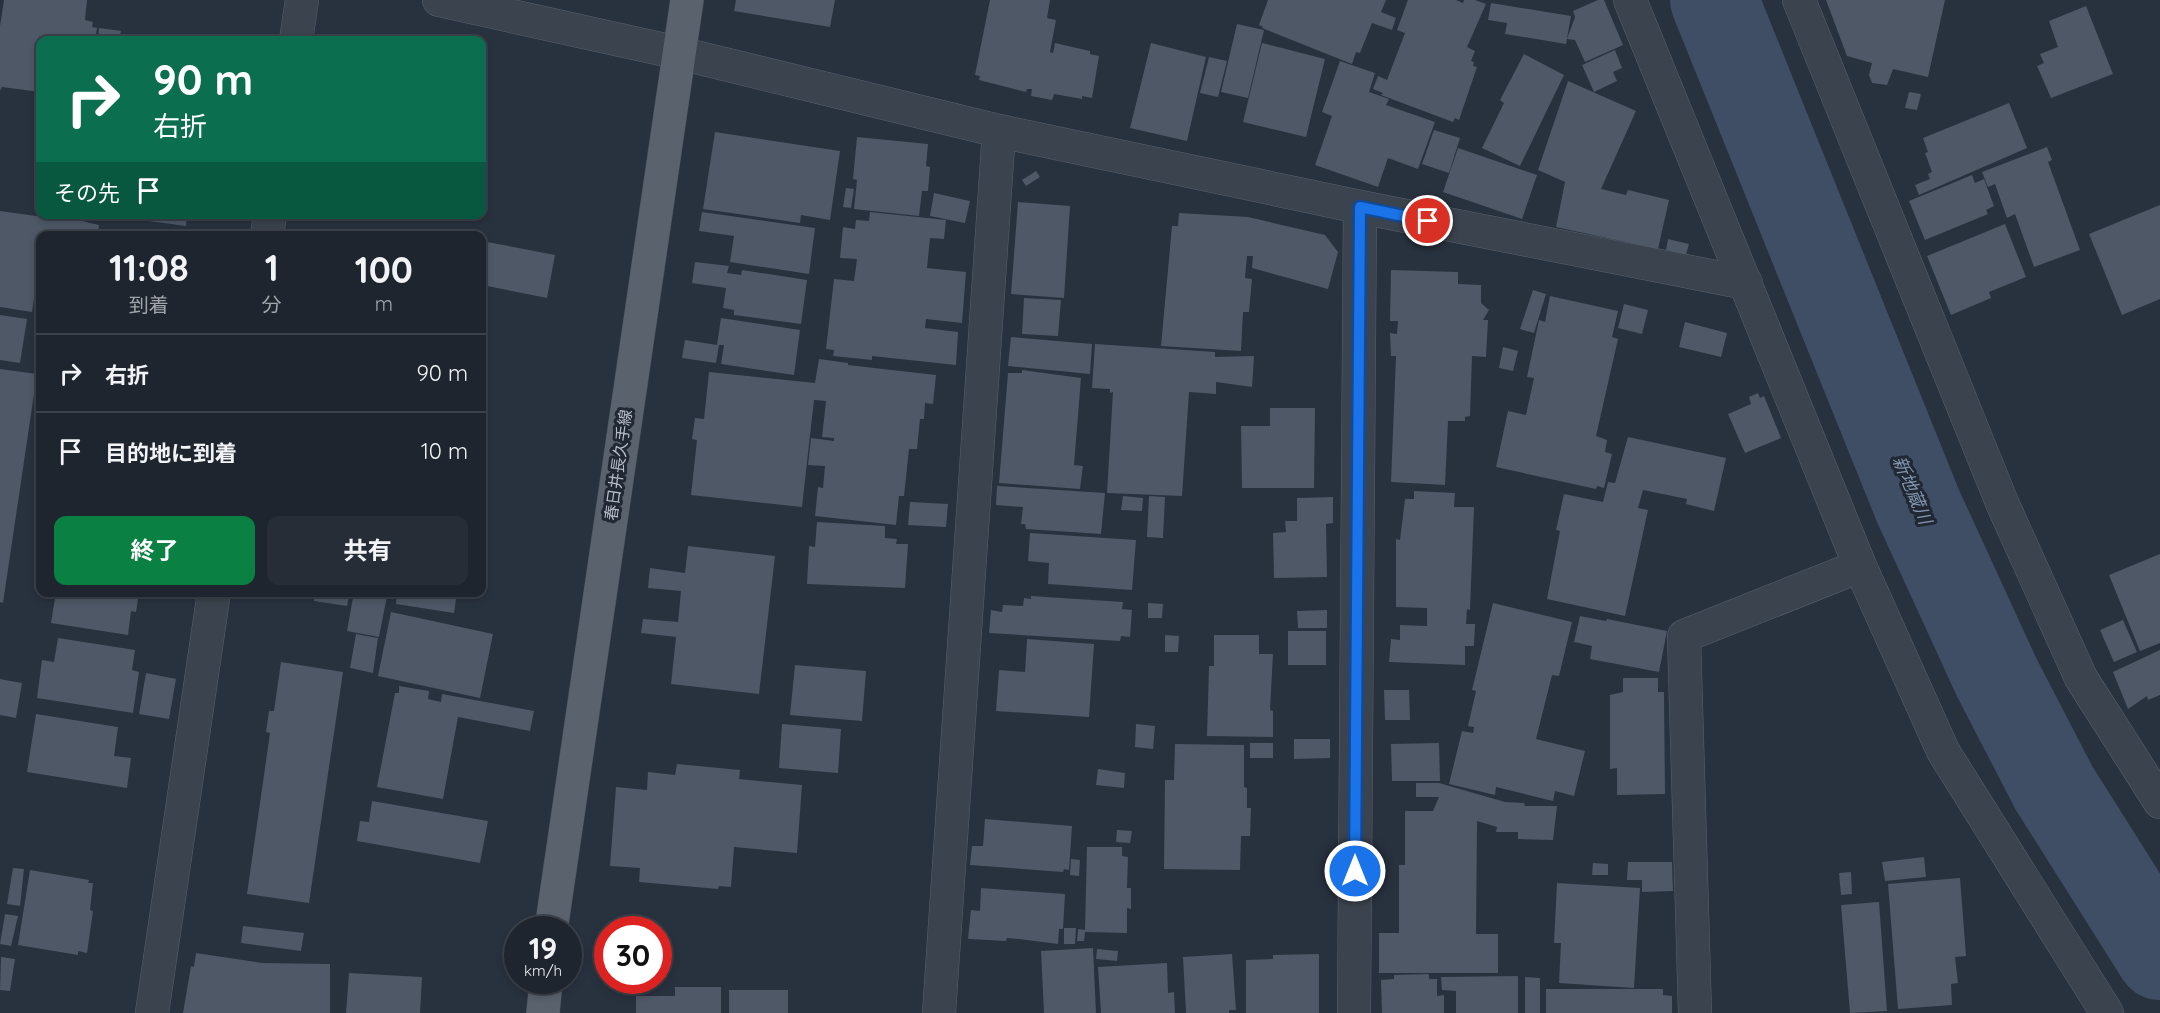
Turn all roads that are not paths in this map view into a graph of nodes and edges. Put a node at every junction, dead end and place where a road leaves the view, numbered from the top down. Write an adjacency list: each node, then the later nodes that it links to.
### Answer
1 (302, 0): 6 (street)
2 (439, 0): 7 (street)
3 (687, 0): 7 (main road, 春日井長久手線)
4 (1630, 0): 10 (street)
5 (1799, 0): 13 (street)
6 (297, 36)
7 (679, 53): 8 (street); 14 (main road, 春日井長久手線)
8 (999, 131): 9 (street); 18 (street)
9 (1360, 207): 10 (street); 19 (street)
10 (1746, 283): 11 (street)
11 (1860, 566): 20 (street); 21 (street)
12 (213, 597): 16 (street)
13 (2160, 802)
14 (553, 916)
15 (545, 994): 17 (main road)
16 (152, 1013)
17 (543, 1013)
18 (939, 1013)
19 (1354, 1013)
20 (1695, 1013)
21 (2107, 1013)

